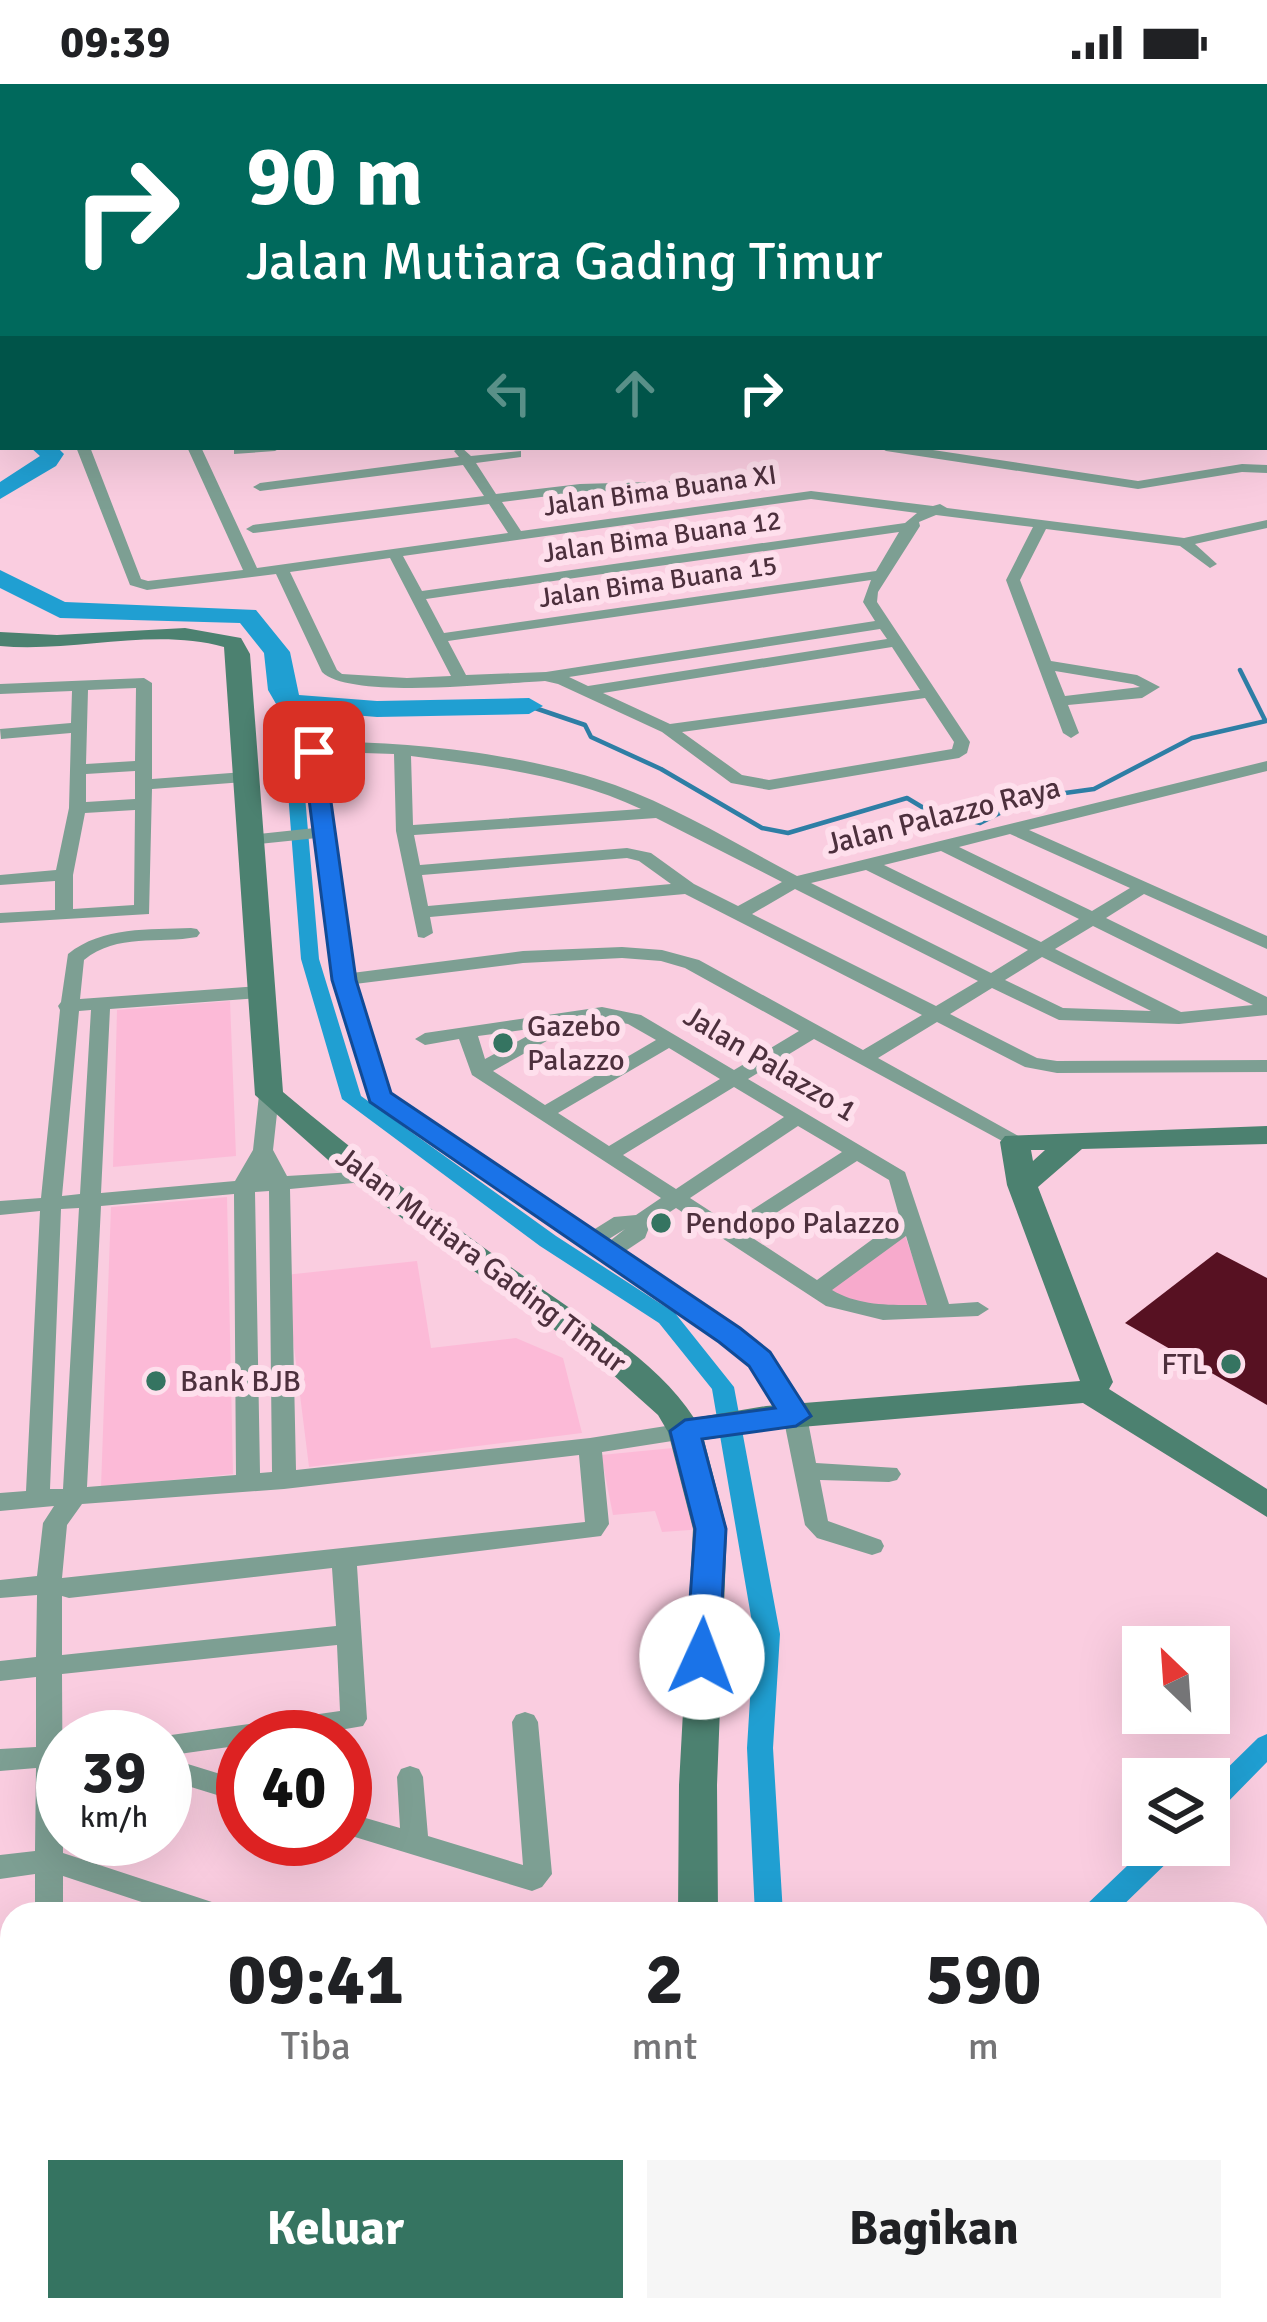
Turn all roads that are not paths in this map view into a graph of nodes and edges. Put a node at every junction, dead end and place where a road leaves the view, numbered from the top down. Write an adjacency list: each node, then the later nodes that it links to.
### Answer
1 (84, 450): 23 (street, Jalan Bima Buana XI)
2 (195, 450): 23 (street)
3 (253, 450): 5 (street)
4 (906, 450): 8 (street)
5 (239, 452)
6 (462, 454): 7 (street); 10 (street); 11 (street)
7 (516, 454)
8 (1266, 466)
9 (722, 484): 11 (street)
10 (260, 487)
11 (493, 500): 17 (street); 18 (street)
12 (898, 502): 13 (street, Jalan Bima Buana XI); 14 (street); 18 (street, Jalan Bima Buana XI)
13 (940, 508): 14 (street, Jalan Bima Buana 12); 15 (street, Jalan Bima Buana XI)
14 (913, 522): 24 (street); 25 (street, Jalan Bima Buana 12)
15 (1042, 523): 19 (street, Jalan Bima Buana XI); 32 (street)
16 (1267, 524): 19 (street)
17 (254, 529)
18 (517, 536): 20 (street, Jalan Bima Buana XI)
19 (1184, 542): 21 (street)
20 (395, 554): 22 (street, Jalan Bima Buana XI); 25 (street)
21 (1210, 564)
22 (281, 569): 23 (street, Jalan Bima Buana XI); 34 (street)
23 (252, 572)
24 (883, 574): 26 (street); 27 (street, Jalan Bima Buana 15)
25 (418, 596): 27 (street)
26 (882, 624): 29 (street); 33 (street)
27 (440, 638): 34 (street)
28 (0, 639): 31 (main road)
29 (895, 642): 37 (street); 38 (street)
30 (0, 648): 31 (main road)
31 (238, 660): 48 (main road)
32 (1049, 665): 39 (street); 39 (street)
33 (545, 676): 34 (street); 37 (street)
34 (462, 682)
35 (80, 686): 36 (street); 40 (street); 45 (street)
36 (0, 689)
37 (590, 690): 41 (street)
38 (929, 693): 41 (street); 41 (street)
39 (1060, 701): 42 (street)
40 (75, 728): 43 (street); 47 (street)
41 (668, 729)
42 (1071, 733)
43 (1, 734)
44 (402, 749): 51 (street, Jalan Palazzo Raya); 54 (street); 55 (street, Jalan Palazzo Raya)
45 (146, 765): 47 (street); 49 (street)
46 (1267, 766): 52 (street, Jalan Palazzo Raya)
47 (78, 770): 50 (street)
48 (244, 778): 49 (street); 56 (main road)
49 (145, 794): 50 (street); 67 (street)
50 (76, 808): 61 (street)
51 (662, 812): 54 (street); 63 (street, Jalan Palazzo Raya)
52 (1054, 819): 53 (street, Jalan Palazzo Raya); 58 (street)
53 (1013, 830): 57 (street, Jalan Palazzo Raya); 58 (street)
54 (405, 831): 60 (street)
55 (319, 833): 56 (street); 73 (street, Jalan Palazzo Raya)
56 (262, 838): 75 (main road)
57 (944, 846): 59 (street, Jalan Palazzo Raya); 69 (street)
58 (1078, 858): 64 (street)
59 (870, 866): 63 (street, Jalan Palazzo Raya); 72 (street)
60 (412, 871): 65 (street); 65 (street)
61 (64, 875): 62 (street); 67 (street)
62 (0, 880)
63 (795, 882): 66 (street); 74 (street)
64 (1144, 887): 69 (street); 71 (street)
65 (688, 888): 66 (street)
66 (738, 914): 80 (street)
67 (64, 915): 68 (street)
68 (0, 918)
69 (1088, 919): 72 (street); 78 (street)
70 (191, 933): 77 (street)
71 (1267, 943)
72 (1039, 949): 74 (street); 81 (street)
73 (344, 980): 82 (street); 109 (street, Jalan Palazzo Raya)
74 (987, 982): 80 (street); 81 (street)
75 (260, 992): 76 (street); 90 (main road)
76 (101, 1005): 77 (street); 104 (street)
77 (68, 1006): 105 (street)
78 (1267, 1007): 81 (street)
79 (578, 1016): 83 (street, Jalan Palazzo 1); 85 (street, Jalan Palazzo 1); 88 (street)
80 (934, 1016): 86 (street); 87 (street)
81 (1179, 1018)
82 (813, 1031): 86 (street); 89 (street)
83 (467, 1032): 84 (street, Jalan Palazzo 1); 88 (street)
84 (425, 1039)
85 (670, 1040): 89 (street, Jalan Palazzo 1); 91 (street)
86 (863, 1059): 95 (street)
87 (1267, 1066)
88 (479, 1071): 91 (street)
89 (734, 1077): 92 (street, Jalan Palazzo 1); 98 (street)
90 (269, 1095): 96 (street); 99 (main road, Jalan Mutiara Gading Timur)
91 (543, 1114): 98 (street)
92 (800, 1116): 97 (street, Jalan Palazzo 1); 103 (street)
93 (1267, 1135): 94 (main road)
94 (1076, 1139): 95 (main road); 102 (main road)
95 (1015, 1142): 102 (main road)
96 (263, 1150): 100 (street); 101 (street)
97 (859, 1151): 107 (street, Jalan Palazzo 1); 108 (street)
98 (608, 1155): 103 (street)
99 (364, 1176): 100 (street); 115 (main road, Jalan Mutiara Gading Timur)
100 (279, 1182): 101 (street); 119 (street)
101 (244, 1184): 104 (street); 120 (street)
102 (1022, 1185): 113 (main road)
103 (675, 1199): 108 (street); 109 (street)
104 (89, 1200): 105 (street); 121 (street)
105 (51, 1203): 106 (street); 124 (street)
106 (0, 1208)
107 (913, 1220): 110 (street); 112 (street, Jalan Palazzo 1)
108 (730, 1233): 110 (street)
109 (597, 1248): 114 (street, Jalan Palazzo Raya)
110 (816, 1291): 112 (street)
111 (978, 1309): 112 (street)
112 (940, 1312)
113 (1089, 1391): 114 (main road); 123 (main road)
114 (781, 1417): 115 (main road); 117 (street)
115 (693, 1429): 116 (street); 146 (main road)
116 (590, 1446): 119 (street); 126 (street)
117 (805, 1472): 118 (street); 125 (street)
118 (889, 1474)
119 (284, 1480): 120 (street)
120 (248, 1484): 121 (street)
121 (74, 1498): 124 (street)
122 (0, 1502): 124 (street)
123 (1267, 1505)
124 (47, 1512): 127 (street)
125 (872, 1546)
126 (344, 1558): 127 (street); 129 (street)
127 (49, 1585): 128 (street); 130 (street)
128 (0, 1589)
129 (350, 1634): 130 (street); 134 (street)
130 (50, 1666): 131 (street); 132 (street)
131 (0, 1671)
132 (52, 1710)
133 (525, 1722): 139 (street)
134 (192, 1741)
135 (36, 1757): 136 (street)
136 (0, 1760)
137 (410, 1777): 139 (street)
138 (372, 1832): 139 (street)
139 (415, 1846)
140 (36, 1863): 143 (street)
141 (52, 1866): 144 (street)
142 (67, 1866): 145 (street)
143 (0, 1867)
144 (50, 1902)
145 (177, 1902)
146 (698, 1902)

